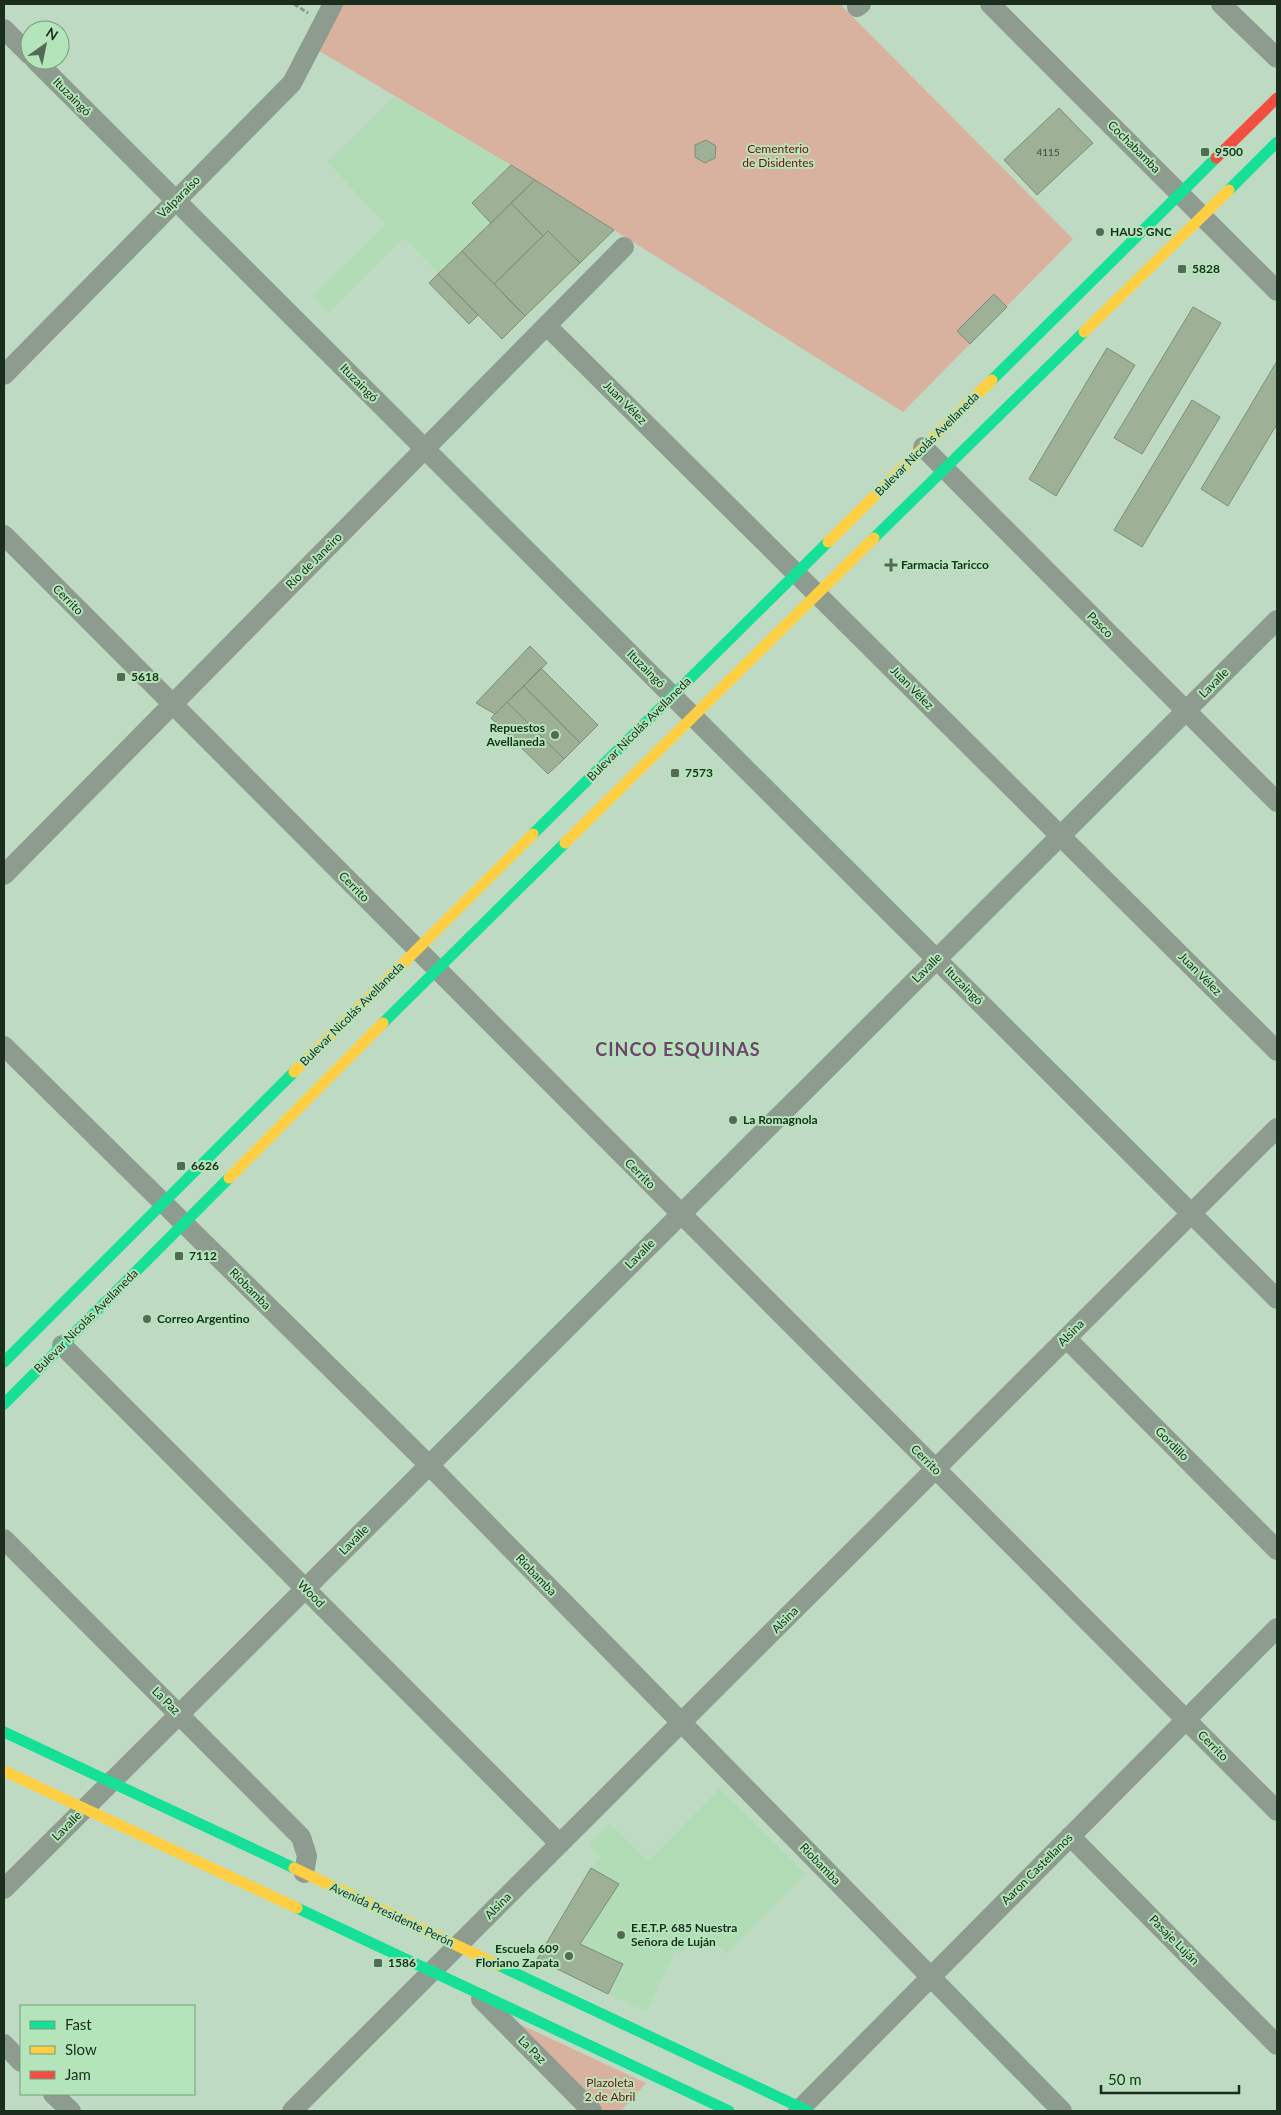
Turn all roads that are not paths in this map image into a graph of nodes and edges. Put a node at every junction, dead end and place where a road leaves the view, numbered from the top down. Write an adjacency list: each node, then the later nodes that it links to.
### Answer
1 (333, 4): 11 (street, Valparaíso)
2 (990, 4): 10 (street, Cochabamba)
3 (1222, 4): 6 (street)
4 (4, 29): 5 (street)
5 (20, 45)
6 (1277, 58)
7 (45, 70): 11 (street, Ituzaingó)
8 (1277, 98): 10 (main road, Bulevar Nicolás Avellaneda)
9 (1277, 142): 12 (main road, Bulevar Nicolás Avellaneda)
10 (1180, 194): 12 (street, Cochabamba); 17 (main road, Bulevar Nicolás Avellaneda)
11 (176, 200): 16 (street, Valparaíso); 18 (street, Ituzaingó)
12 (1202, 216): 14 (street, Cochabamba); 19 (main road, Bulevar Nicolás Avellaneda)
13 (624, 247): 15 (street, Río de Janeiro)
14 (1277, 291)
15 (547, 326): 18 (street, Río de Janeiro); 21 (street, Juan Vélez)
16 (4, 374)
17 (923, 447): 19 (street, Pasco); 21 (main road, Bulevar Nicolás Avellaneda)
18 (425, 449): 24 (street, Ituzaingó); 25 (street, Río de Janeiro)
19 (946, 470): 22 (main road, Bulevar Nicolás Avellaneda); 26 (street, Pasco)
20 (4, 536): 25 (street, Cerrito)
21 (796, 573): 22 (street, Juan Vélez); 24 (main road, Bulevar Nicolás Avellaneda)
22 (819, 596): 27 (main road, Bulevar Nicolás Avellaneda); 29 (street, Juan Vélez)
23 (1277, 620): 26 (street, Lavalle)
24 (673, 696): 27 (street, Ituzaingó); 31 (main road, Bulevar Nicolás Avellaneda)
25 (172, 705): 30 (street, Río de Janeiro); 31 (street, Cerrito)
26 (1186, 711): 28 (street, Pasco); 29 (street, Lavalle)
27 (694, 717): 32 (street, Ituzaingó); 33 (main road, Bulevar Nicolás Avellaneda)
28 (1277, 802)
29 (1060, 836): 32 (street, Lavalle); 35 (street, Juan Vélez)
30 (4, 875)
31 (416, 950): 33 (street, Cerrito); 37 (main road, Bulevar Nicolás Avellaneda)
32 (937, 959): 38 (street, Ituzaingó); 39 (street, Lavalle)
33 (436, 970): 39 (street, Cerrito); 40 (main road, Bulevar Nicolás Avellaneda)
34 (4, 1046): 37 (street, Riobamba)
35 (1277, 1051)
36 (1277, 1128): 38 (street, Alsina)
37 (164, 1202): 40 (street, Riobamba); 44 (main road, Bulevar Nicolás Avellaneda)
38 (1192, 1213): 41 (street, Ituzaingó); 42 (street, Alsina)
39 (681, 1214): 46 (street, Lavalle); 47 (street, Cerrito)
40 (184, 1223): 43 (main road, Bulevar Nicolás Avellaneda); 46 (street, Riobamba)
41 (1277, 1298)
42 (1066, 1338): 47 (street, Alsina); 49 (street, Gordillo)
43 (62, 1345): 45 (main road, Bulevar Nicolás Avellaneda); 50 (street, Wood)
44 (4, 1362)
45 (4, 1404)
46 (429, 1465): 50 (street, Lavalle); 54 (street, Riobamba)
47 (935, 1470): 53 (street, Cerrito); 54 (street, Alsina)
48 (4, 1539): 52 (street, La Paz)
49 (1277, 1550)
50 (305, 1588): 52 (street, Lavalle); 61 (street, Wood)
51 (1277, 1628): 53 (street, Aaron Castellanos)
52 (179, 1714): 57 (street, Lavalle); 62 (street, La Paz)
53 (1186, 1719): 59 (street, Cerrito); 60 (street, Aaron Castellanos)
54 (681, 1723): 61 (street, Alsina); 66 (street, Riobamba)
55 (4, 1732): 57 (main road, Avenida Presidente Perón)
56 (4, 1771): 58 (main road)
57 (110, 1782): 58 (street, Lavalle); 62 (main road, Avenida Presidente Perón)
58 (84, 1809): 63 (street, Lavalle); 65 (main road)
59 (1277, 1811)
60 (1070, 1836): 66 (street, Aaron Castellanos); 69 (street, Pasaje Luján)
61 (560, 1844): 64 (street, Alsina)
62 (304, 1873): 64 (main road, Avenida Presidente Perón)
63 (4, 1889)
64 (458, 1946): 65 (street, Alsina); 72 (main road, Avenida Presidente Perón)
65 (432, 1971): 67 (main road); 74 (street, Alsina)
66 (930, 1977): 72 (street, Aaron Castellanos); 77 (street, Riobamba)
67 (471, 1989): 75 (street, La Paz); 76 (main road)
68 (4, 2044): 70 (street)
69 (1277, 2044)
70 (20, 2061)
71 (54, 2095): 73 (street)
72 (802, 2110)
73 (71, 2111)
74 (292, 2111)
75 (592, 2111)
76 (729, 2111)
77 (1062, 2111)

